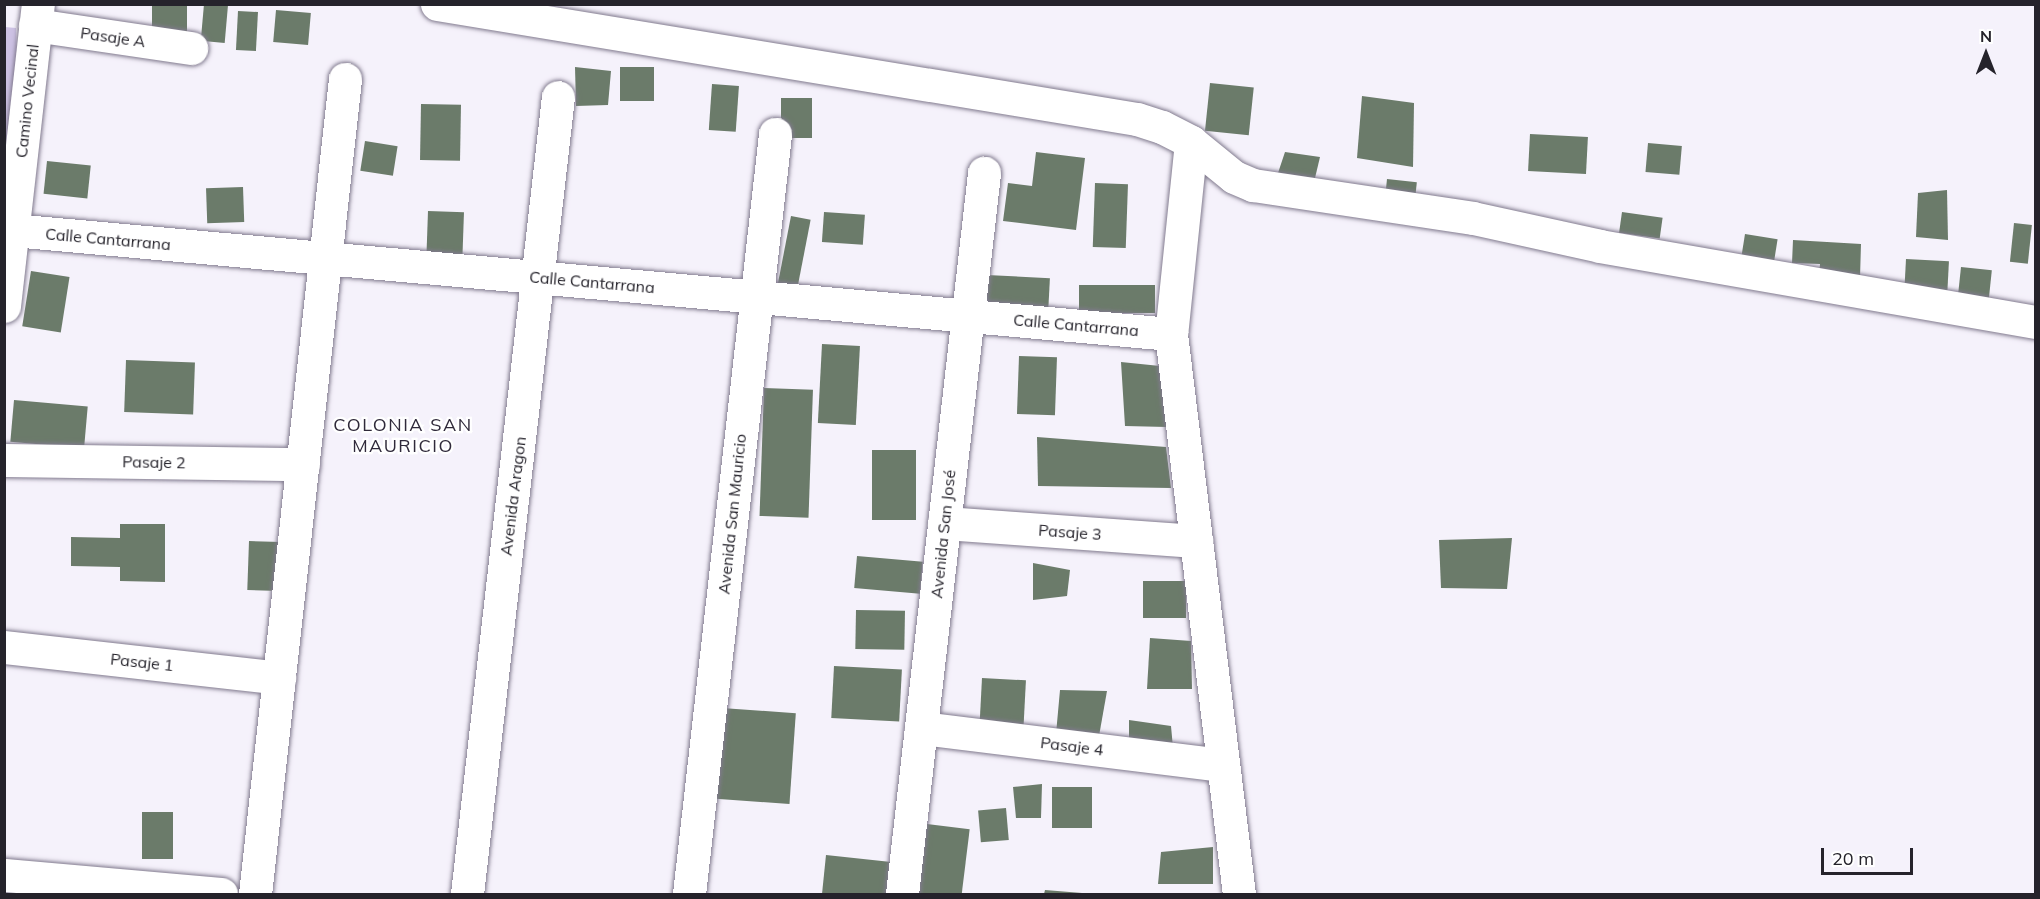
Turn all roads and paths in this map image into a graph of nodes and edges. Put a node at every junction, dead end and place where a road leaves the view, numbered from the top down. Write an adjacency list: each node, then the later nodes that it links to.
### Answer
1 (437, 4): 7 (street)
2 (37, 15): 3 (street, Pasaje A); 9 (street, Camino Vecinal)
3 (191, 48)
4 (345, 79): 10 (street)
5 (558, 97): 11 (street, Avenida Aragon)
6 (775, 134): 12 (street, Avenida San Mauricio)
7 (1191, 142): 15 (street); 16 (street)
8 (984, 173): 14 (street, Avenida San José)
9 (12, 231): 10 (street, Calle Cantarrana); 13 (street, Camino Vecinal)
10 (325, 259): 11 (street, Calle Cantarrana); 18 (street)
11 (538, 278): 12 (street, Calle Cantarrana); 28 (street, Avenida Aragon)
12 (757, 297): 14 (street, Calle Cantarrana); 29 (street, Avenida San Mauricio)
13 (4, 306)
14 (968, 316): 16 (street, Calle Cantarrana); 19 (street, Avenida San José)
15 (2036, 322)
16 (1171, 334): 20 (street)
17 (4, 460): 18 (street, Pasaje 2)
18 (303, 464): 22 (street)
19 (944, 523): 20 (street, Pasaje 3); 23 (street, Avenida San José)
20 (1196, 541): 24 (street)
21 (4, 647): 22 (street, Pasaje 1)
22 (279, 678): 27 (street)
23 (921, 728): 24 (street, Pasaje 4); 30 (street, Avenida San José)
24 (1224, 765): 31 (street)
25 (4, 875): 26 (street)
26 (221, 894)
27 (255, 894)
28 (467, 894)
29 (689, 894)
30 (903, 894)
31 (1239, 894)

